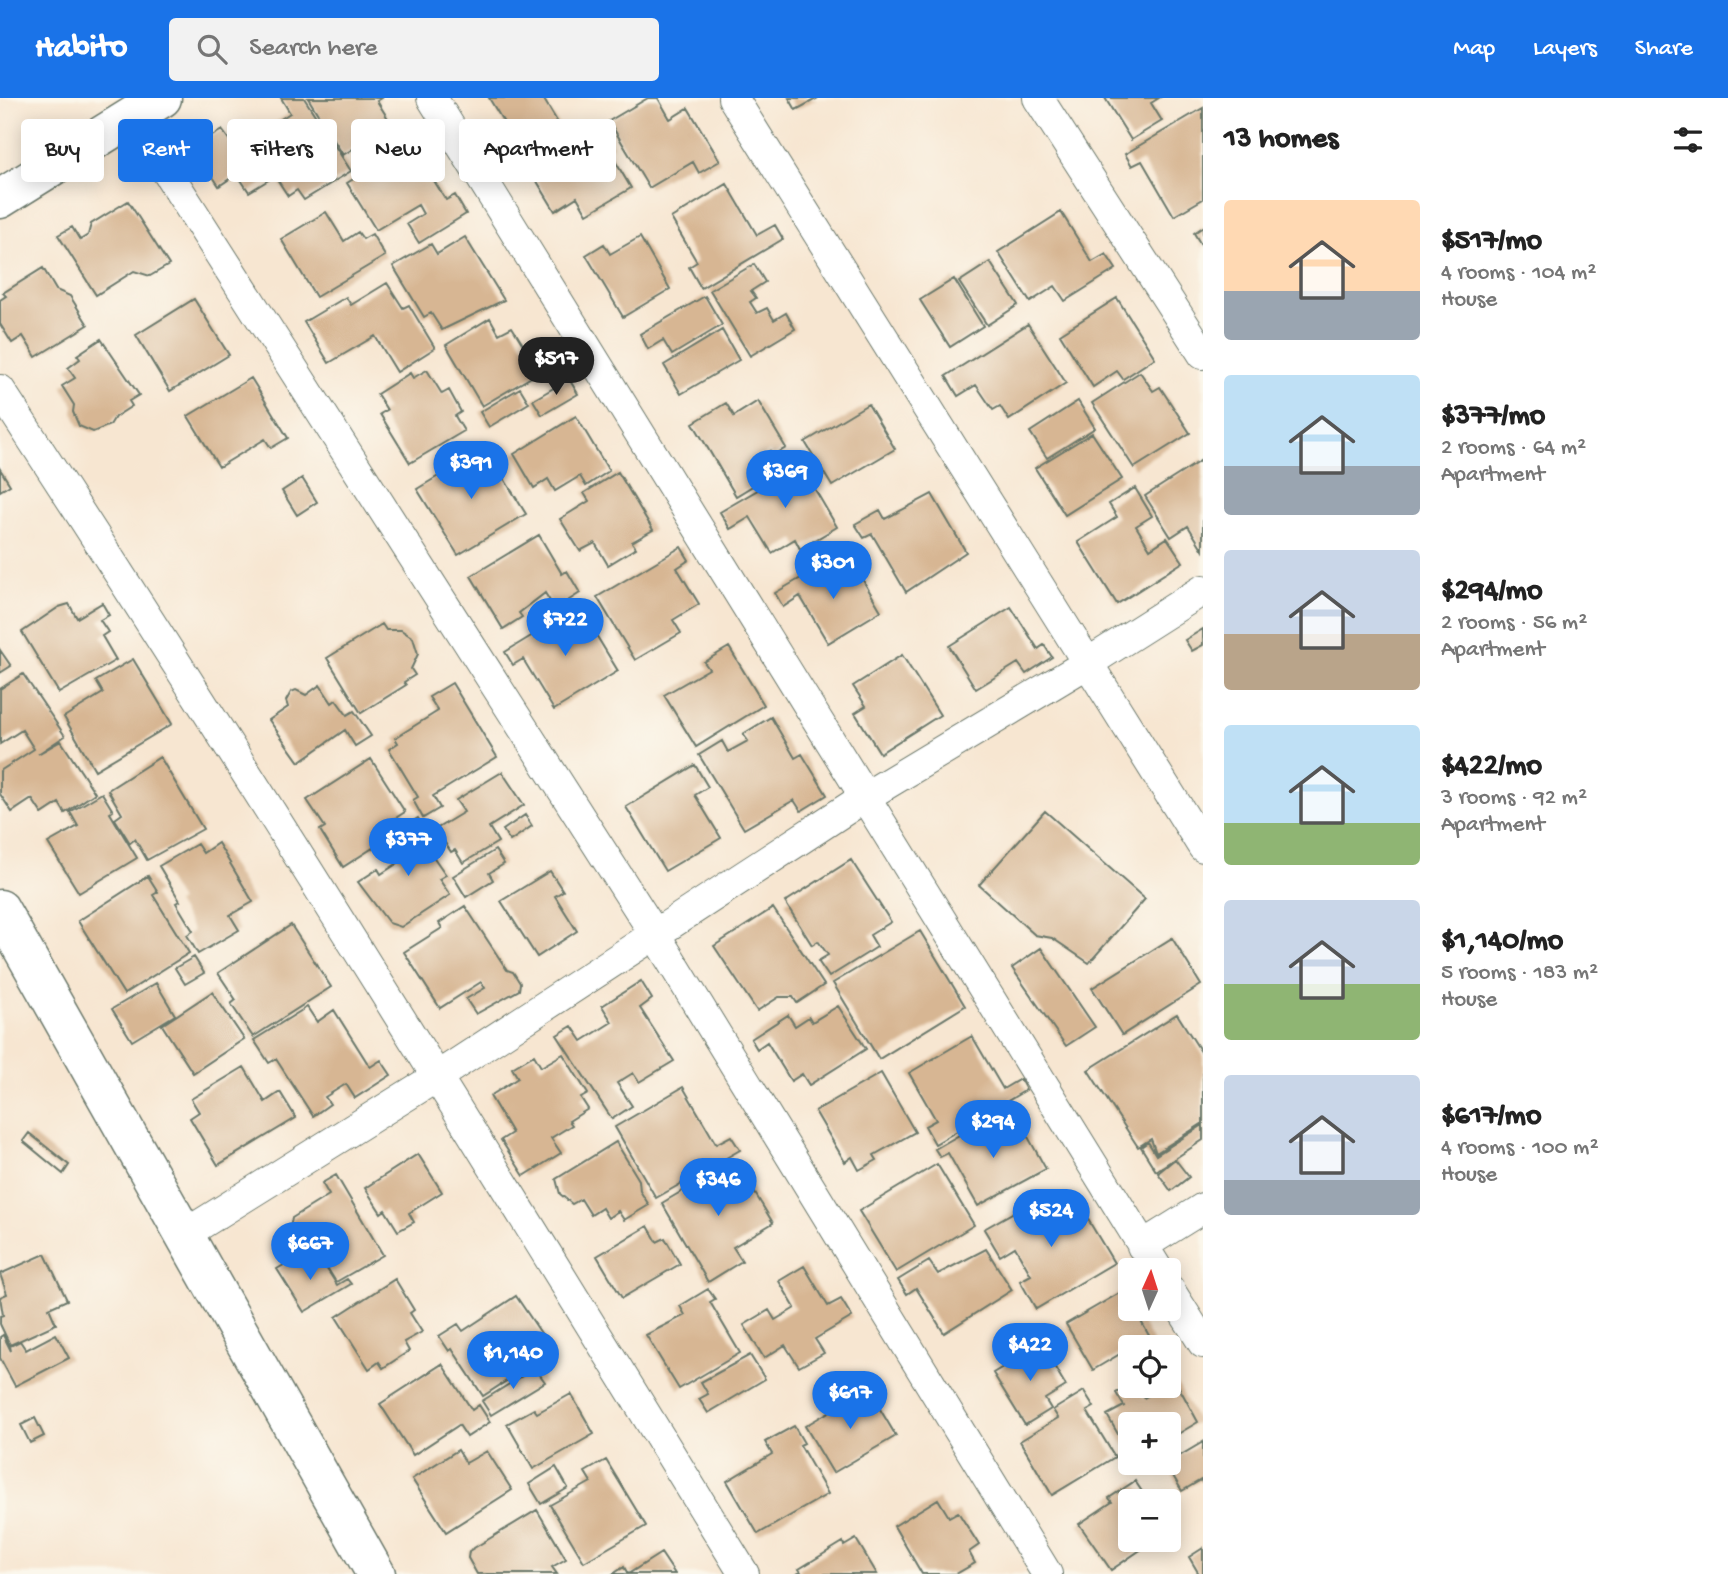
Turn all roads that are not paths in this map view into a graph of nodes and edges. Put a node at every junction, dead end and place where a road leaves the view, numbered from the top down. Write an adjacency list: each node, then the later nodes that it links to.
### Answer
1 (432, 98): 10 (street)
2 (733, 98): 9 (street)
3 (1038, 98): 6 (street)
4 (147, 108): 5 (street); 13 (street)
5 (0, 199)
6 (1203, 354)
7 (0, 390): 14 (street)
8 (1203, 590): 9 (street)
9 (1088, 663): 10 (street); 11 (street)
10 (864, 797): 13 (street); 17 (street)
11 (1203, 847)
12 (0, 909): 16 (street)
13 (656, 936): 14 (street); 23 (street)
14 (438, 1076): 16 (street); 22 (street)
15 (1203, 1208): 17 (street)
16 (182, 1236): 21 (street)
17 (1142, 1246): 18 (street)
18 (1150, 1258)
19 (1181, 1308): 20 (street)
20 (1203, 1343)
21 (376, 1574)
22 (744, 1574)
23 (1047, 1574)

